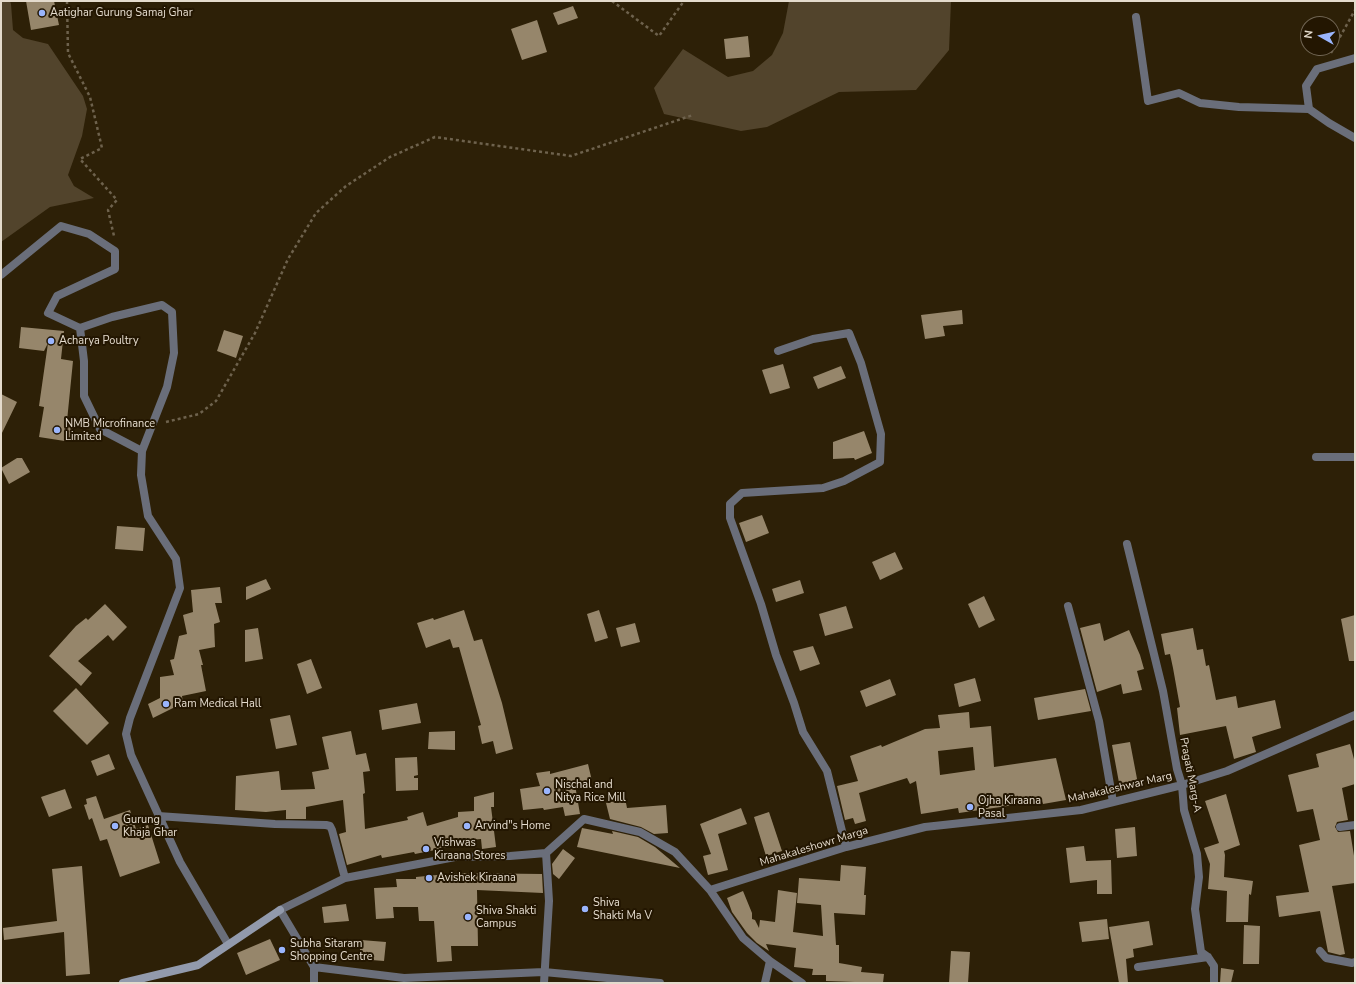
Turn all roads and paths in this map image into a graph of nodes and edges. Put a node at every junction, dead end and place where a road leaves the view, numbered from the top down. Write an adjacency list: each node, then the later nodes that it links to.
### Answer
1 (67, 1): 11 (path)
2 (612, 1): 3 (path)
3 (684, 1)
4 (1355, 10): 6 (path)
5 (1136, 16): 8 (street)
6 (1340, 36)
7 (1355, 58): 8 (street)
8 (1309, 108): 10 (street)
9 (693, 115): 15 (path)
10 (1355, 138)
11 (115, 251): 12 (street); 13 (street)
12 (1, 276)
13 (80, 328): 15 (street); 16 (street)
14 (778, 351): 28 (street)
15 (153, 424): 16 (street)
16 (142, 451): 24 (street)
17 (1316, 457): 18 (street)
18 (1355, 457)
19 (1127, 544): 22 (street, Pragati Marg-A)
20 (1068, 606): 23 (street)
21 (1355, 715): 22 (street, Mahakaleshwar Marg)
22 (1182, 785): 23 (street, Mahakaleshwar Marg); 35 (street, Pragati Marg-A)
23 (1113, 802): 26 (street, Mahakaleshwar Marg)
24 (158, 816): 30 (street); 33 (street)
25 (1355, 825): 27 (street)
26 (925, 827): 28 (street, Mahakaleshowr Marga)
27 (1340, 827)
28 (846, 846): 31 (street, Mahakaleshowr Marga)
29 (546, 853): 30 (street); 31 (street); 40 (street)
30 (345, 878): 32 (street)
31 (710, 890): 36 (street)
32 (280, 910): 33 (main road); 38 (street)
33 (228, 944): 41 (main road)
34 (1320, 951): 37 (street)
35 (1208, 957): 39 (street); 47 (street, Pragati Marg-A)
36 (770, 961): 45 (street); 46 (street)
37 (1355, 962)
38 (314, 967): 40 (street); 42 (street)
39 (1138, 967)
40 (544, 972): 43 (street); 44 (street)
41 (124, 983)
42 (314, 983)
43 (544, 983)
44 (660, 983)
45 (765, 983)
46 (802, 983)
47 (1214, 983)

